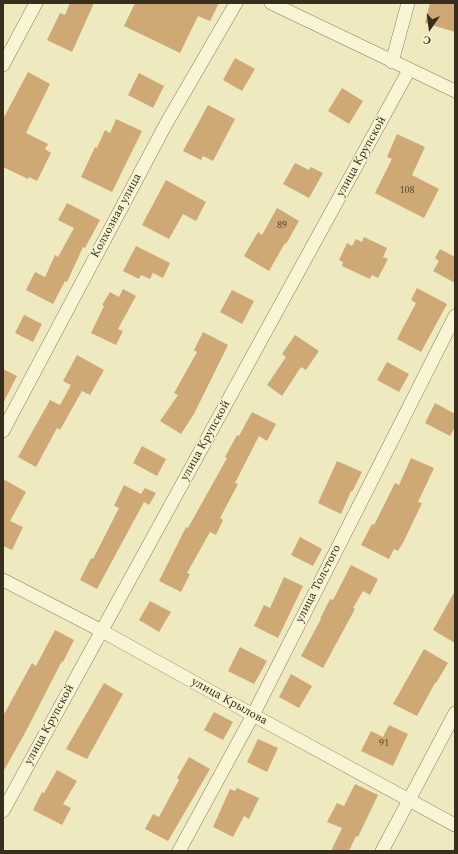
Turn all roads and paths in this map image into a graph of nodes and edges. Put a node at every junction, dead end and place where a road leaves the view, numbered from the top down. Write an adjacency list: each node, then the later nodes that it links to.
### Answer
1 (36, 3): 6 (street)
2 (236, 3): 10 (street, Колхозная улица)
3 (271, 3): 5 (street)
4 (408, 3): 5 (street)
5 (392, 62): 7 (street)
6 (3, 65)
7 (409, 70): 8 (street); 12 (street, улица Крупской)
8 (455, 91)
9 (455, 316): 14 (street, улица Толстого)
10 (3, 431)
11 (3, 580): 12 (street, улица Крылова)
12 (102, 631): 14 (street, улица Крылова); 16 (street, улица Крупской)
13 (455, 713): 15 (street)
14 (253, 715): 15 (street, улица Крылова); 18 (street, улица Толстого)
15 (409, 799): 17 (street, улица Крылова); 19 (street)
16 (3, 811)
17 (455, 825)
18 (179, 851)
19 (382, 851)

